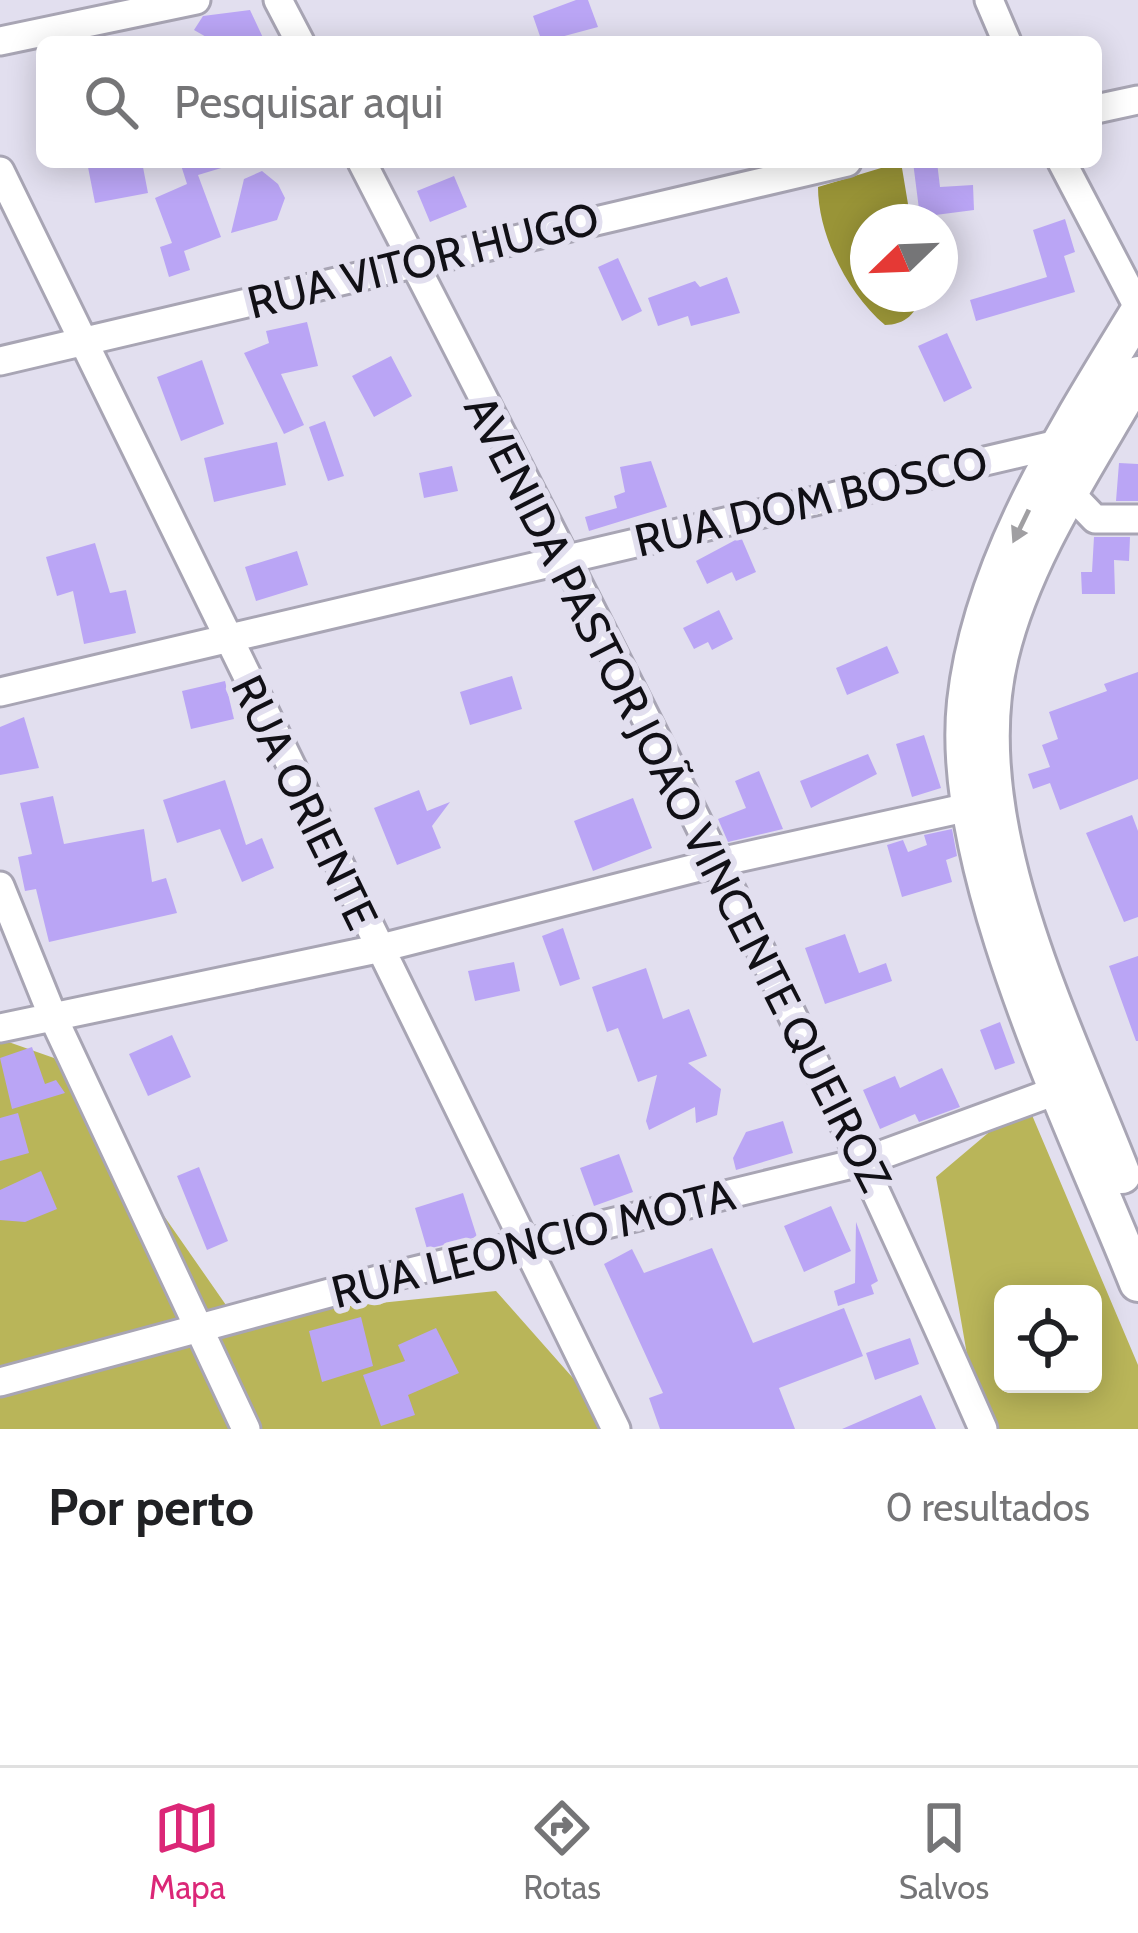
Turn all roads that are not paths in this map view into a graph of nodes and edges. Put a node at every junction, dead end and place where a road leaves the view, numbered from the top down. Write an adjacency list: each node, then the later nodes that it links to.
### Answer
1 (196, 0): 6 (street)
2 (278, 0): 4 (street)
3 (989, 0): 5 (street)
4 (296, 36)
5 (1004, 36)
6 (0, 41)
7 (1138, 100): 8 (street)
8 (1102, 108)
9 (365, 168): 13 (street, AVENIDA PASTOR JOÃO VINCENTE QUEIROZ)
10 (821, 168): 13 (street, RUA VITOR HUGO)
11 (1065, 168): 14 (street)
12 (0, 171): 15 (street, RUA ORIENTE)
13 (414, 263): 15 (street, RUA VITOR HUGO); 21 (street, AVENIDA PASTOR JOÃO VINCENTE QUEIROZ)
14 (1138, 310): 18 (main road)
15 (84, 341): 16 (street, RUA VITOR HUGO); 22 (street, RUA ORIENTE)
16 (0, 361)
17 (1138, 375): 19 (main road)
18 (1062, 443): 21 (street, RUA DOM BOSCO); 24 (main road, one-way to 24)
19 (1071, 494): 20 (street); 32 (main road)
20 (1138, 519)
21 (567, 558): 22 (street, RUA DOM BOSCO); 25 (street, AVENIDA PASTOR JOÃO VINCENTE QUEIROZ)
22 (227, 641): 23 (street, RUA DOM BOSCO); 27 (street, RUA ORIENTE)
23 (0, 692)
24 (969, 807): 25 (street); 30 (main road)
25 (715, 863): 27 (street); 31 (street, AVENIDA PASTOR JOÃO VINCENTE QUEIROZ)
26 (0, 886): 28 (street)
27 (377, 949): 28 (street); 33 (street, RUA ORIENTE)
28 (53, 1018): 29 (street); 35 (street)
29 (0, 1028)
30 (1061, 1088): 31 (street, RUA LEONCIO MOTA); 34 (main road)
31 (865, 1161): 33 (street, RUA LEONCIO MOTA); 39 (street, AVENIDA PASTOR JOÃO VINCENTE QUEIROZ)
32 (1138, 1217)
33 (522, 1245): 35 (street, RUA LEONCIO MOTA); 38 (street, RUA ORIENTE)
34 (1138, 1283)
35 (196, 1328): 36 (street, RUA LEONCIO MOTA); 37 (street)
36 (0, 1382)
37 (246, 1429)
38 (616, 1429)
39 (982, 1429)

